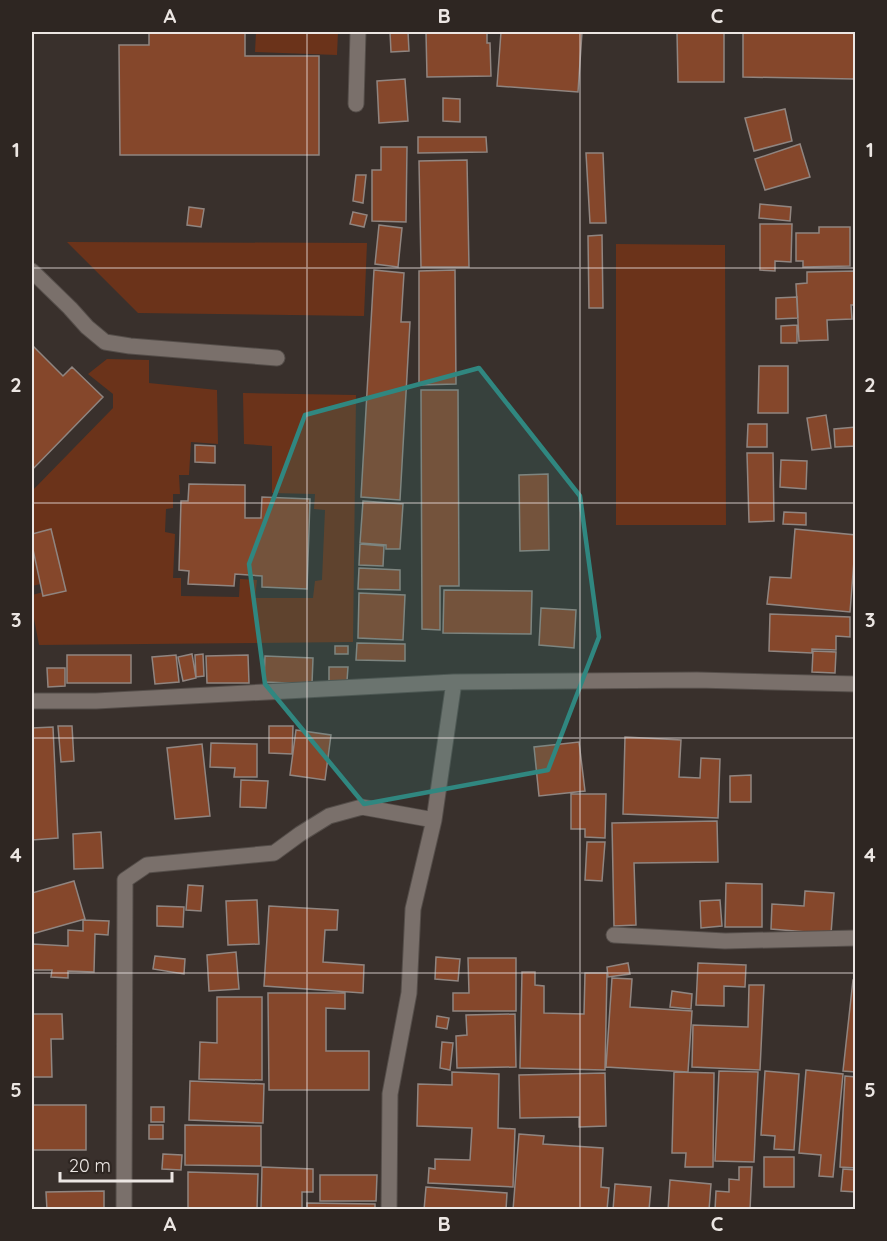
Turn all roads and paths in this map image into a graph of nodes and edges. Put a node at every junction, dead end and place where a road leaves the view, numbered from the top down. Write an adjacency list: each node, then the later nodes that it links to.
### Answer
1 (358, 32): 2 (street)
2 (356, 104)
3 (32, 271): 4 (street)
4 (277, 358)
5 (454, 682): 6 (street); 7 (street); 8 (street)
6 (855, 684)
7 (32, 701)
8 (434, 820): 11 (street); 12 (street)
9 (614, 935): 10 (street)
10 (855, 938)
11 (124, 1209)
12 (389, 1209)

